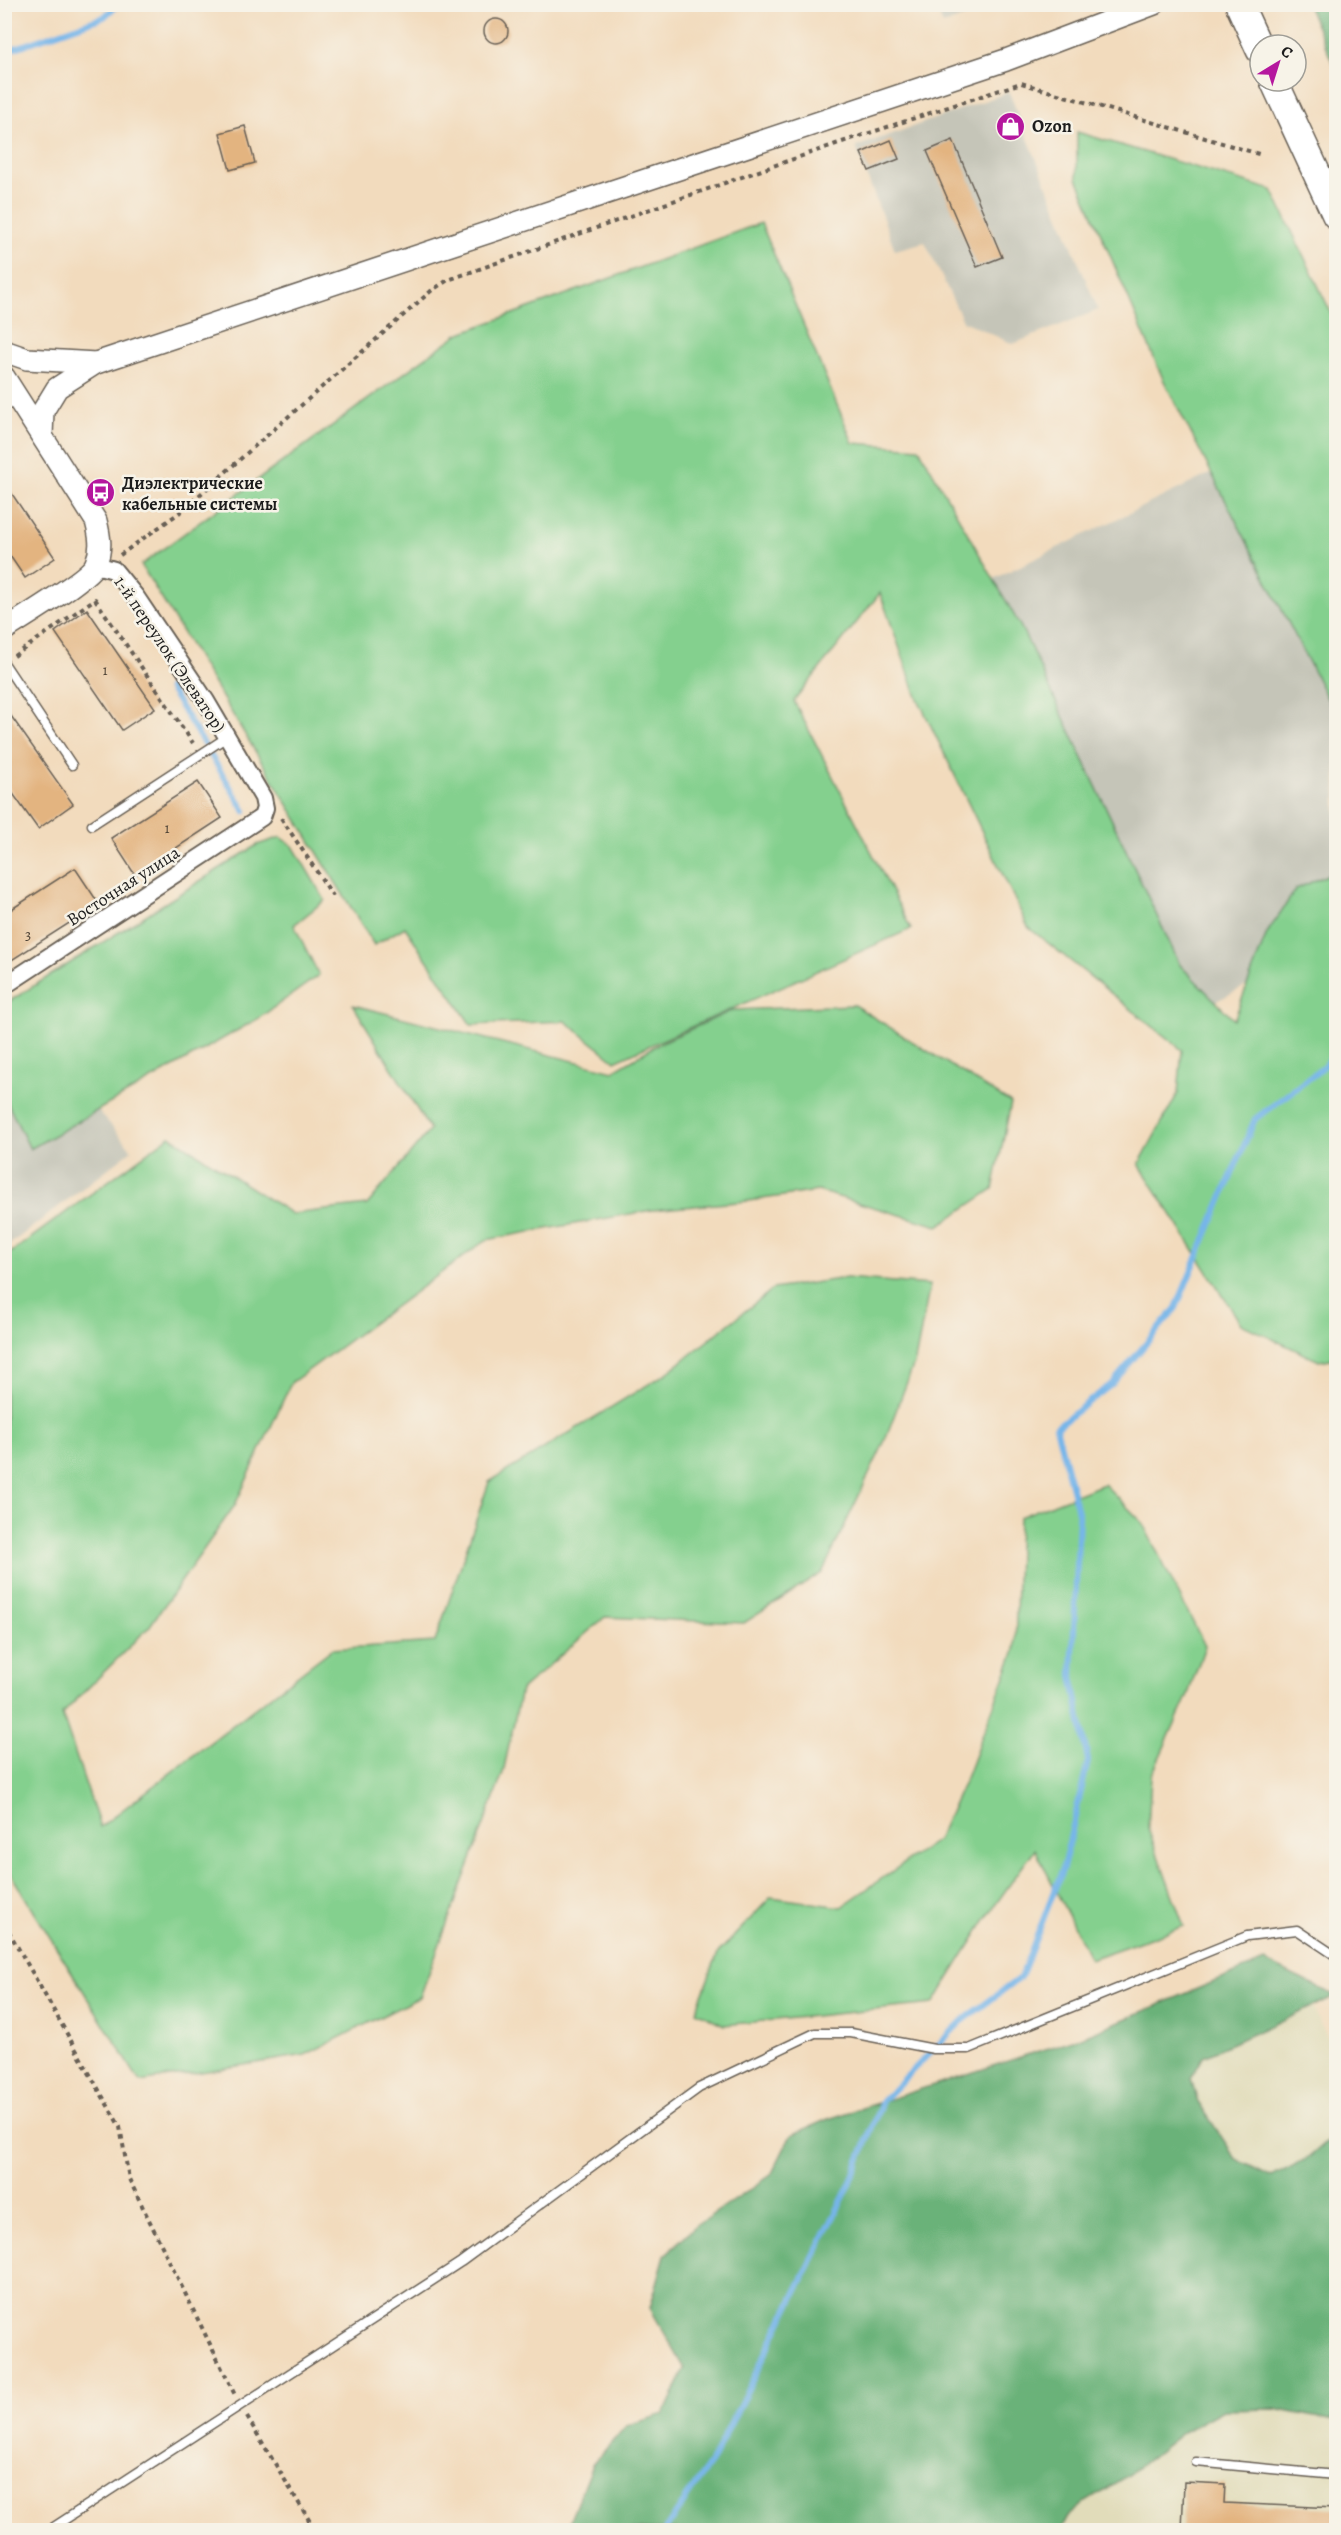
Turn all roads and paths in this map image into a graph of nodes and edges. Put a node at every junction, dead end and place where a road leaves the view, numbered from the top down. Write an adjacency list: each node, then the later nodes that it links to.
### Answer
1 (1154, 4): 8 (street)
2 (1239, 4): 3 (main road)
3 (1252, 33)
4 (1280, 93): 6 (main road)
5 (1262, 155): 11 (path)
6 (1336, 215)
7 (4, 351): 8 (street)
8 (96, 363): 10 (street)
9 (4, 377): 10 (street, 1-й переулок (Элеватор))
10 (42, 435): 11 (street, 1-й переулок (Элеватор))
11 (96, 565): 12 (street); 14 (street, 1-й переулок (Элеватор))
12 (4, 630)
13 (4, 662): 15 (path); 16 (lane)
14 (227, 737): 15 (lane); 17 (street, 1-й переулок (Элеватор))
15 (200, 754): 18 (lane)
16 (72, 765)
17 (264, 813): 19 (path); 20 (street, Восточная улица)
18 (92, 825)
19 (333, 896)
20 (4, 986)
21 (4, 1923): 23 (path)
22 (1336, 1956): 23 (lane)
23 (241, 2407): 26 (lane); 27 (path)
24 (1196, 2462): 25 (lane)
25 (1336, 2475)
26 (50, 2530)
27 (315, 2530)

